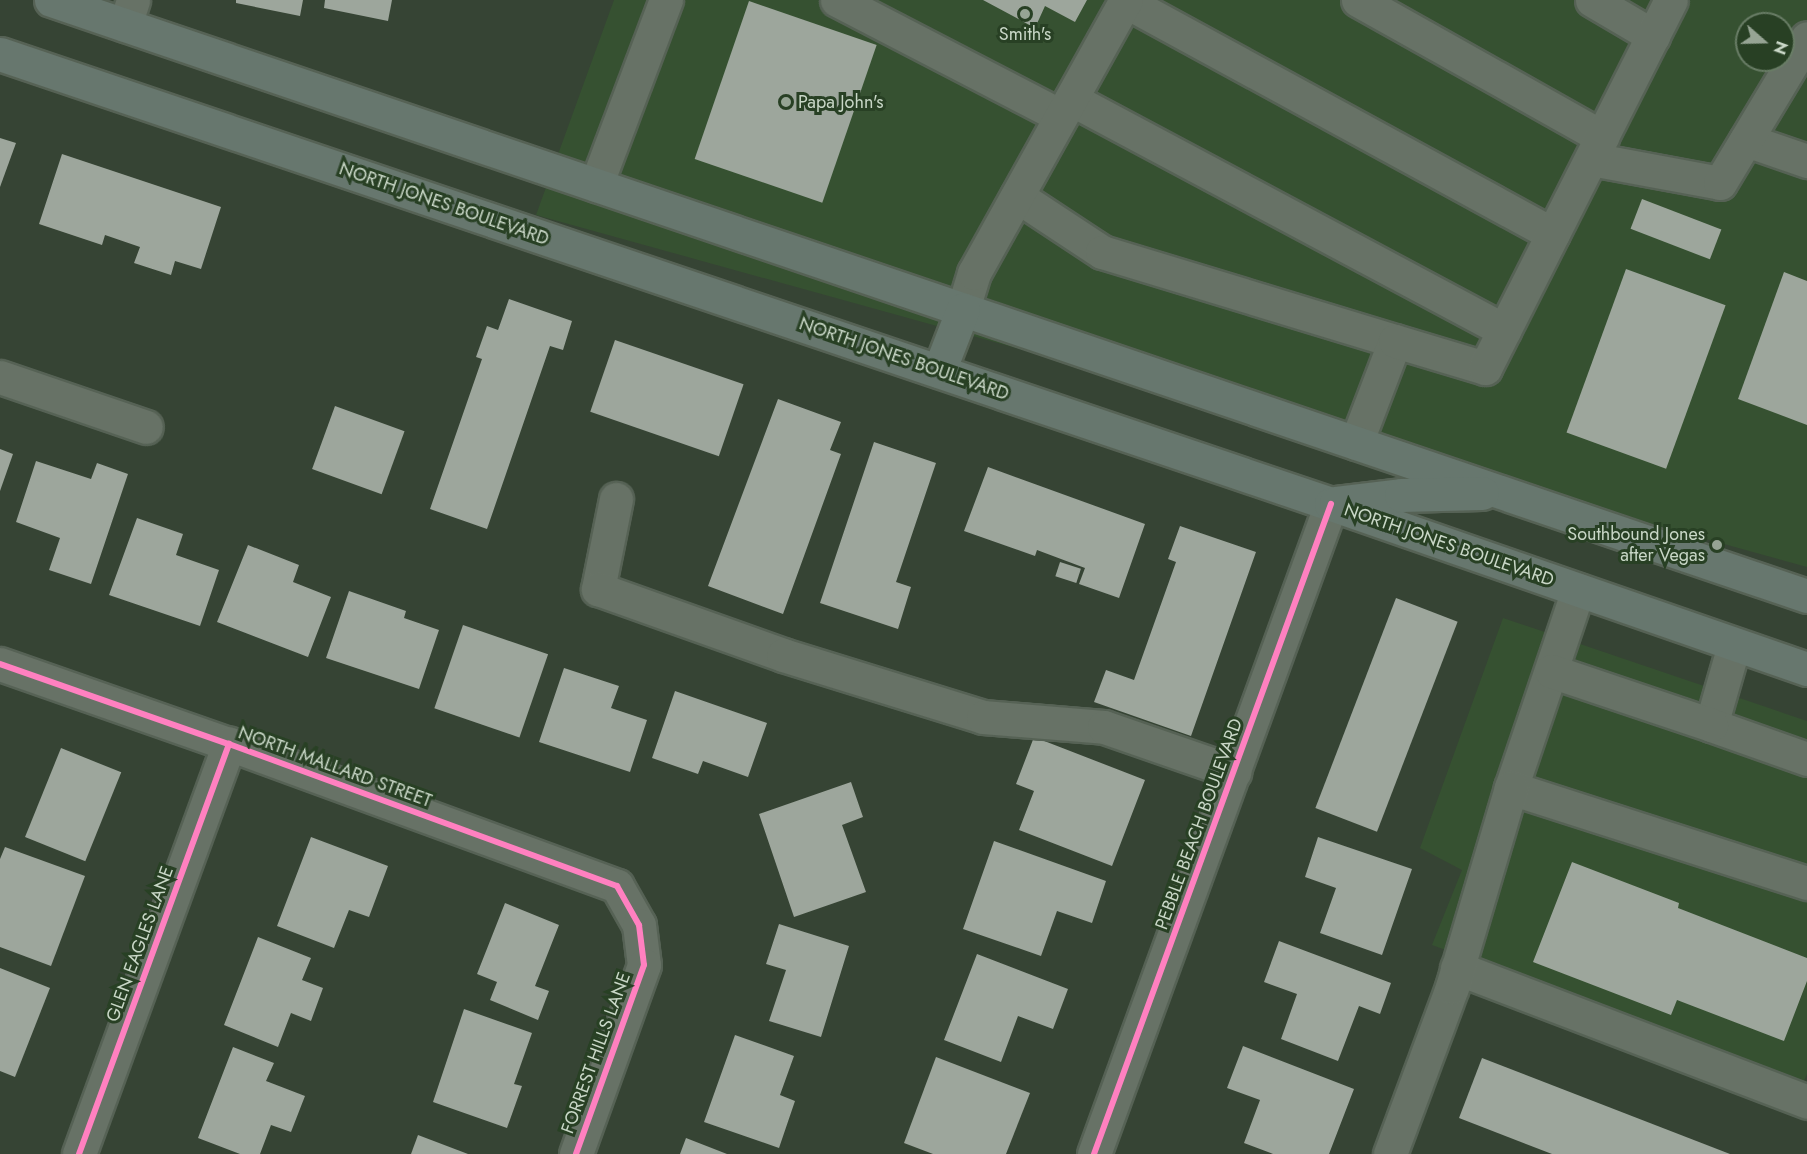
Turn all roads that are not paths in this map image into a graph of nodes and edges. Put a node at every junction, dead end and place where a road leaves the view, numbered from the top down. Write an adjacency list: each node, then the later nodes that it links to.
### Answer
1 (51, 0): 8 (main road)
2 (666, 0): 16 (street)
3 (837, 0): 12 (street)
4 (1358, 0): 14 (street)
5 (1592, 0): 9 (street)
6 (1671, 0): 9 (street)
7 (1126, 1): 12 (street); 18 (street)
8 (129, 12): 16 (main road)
9 (1653, 36): 14 (street)
10 (1807, 38): 13 (street)
11 (0, 54): 22 (main road, NORTH JONES BOULEVARD)
12 (1066, 108): 17 (street); 20 (street)
13 (1746, 140): 14 (street); 15 (street)
14 (1597, 148): 18 (street)
15 (1807, 160)
16 (596, 185): 19 (main road)
17 (1017, 196): 19 (street); 21 (street)
18 (1553, 234): 20 (street)
19 (963, 309): 22 (main road); 25 (main road)
20 (1504, 330): 21 (street)
21 (1395, 341): 25 (street)
22 (939, 371): 28 (main road, NORTH JONES BOULEVARD)
23 (0, 377): 24 (street)
24 (146, 427)
25 (1356, 443): 26 (main road)
26 (1505, 493): 28 (main road); 30 (main road)
27 (616, 499): 38 (street)
28 (1331, 504): 29 (main road, NORTH JONES BOULEVARD); 38 (street, PEBBLE BEACH BOULEVARD)
29 (1578, 590): 31 (main road, NORTH JONES BOULEVARD); 34 (street)
30 (1807, 596)
31 (1734, 645): 33 (main road, NORTH JONES BOULEVARD); 35 (street)
32 (0, 664): 36 (street, NORTH MALLARD STREET)
33 (1807, 669)
34 (1551, 671): 35 (street); 39 (street)
35 (1711, 725): 37 (street)
36 (229, 744): 41 (street, NORTH MALLARD STREET); 44 (street, GLEN EAGLES LANE)
37 (1807, 759)
38 (1234, 772): 46 (street, PEBBLE BEACH BOULEVARD)
39 (1511, 788): 40 (street); 42 (street)
40 (1807, 883)
41 (639, 925): 45 (street, FORREST HILLS LANE)
42 (1457, 968): 43 (street); 47 (street)
43 (1807, 1102)
44 (79, 1154)
45 (576, 1154)
46 (1094, 1154)
47 (1390, 1154)

